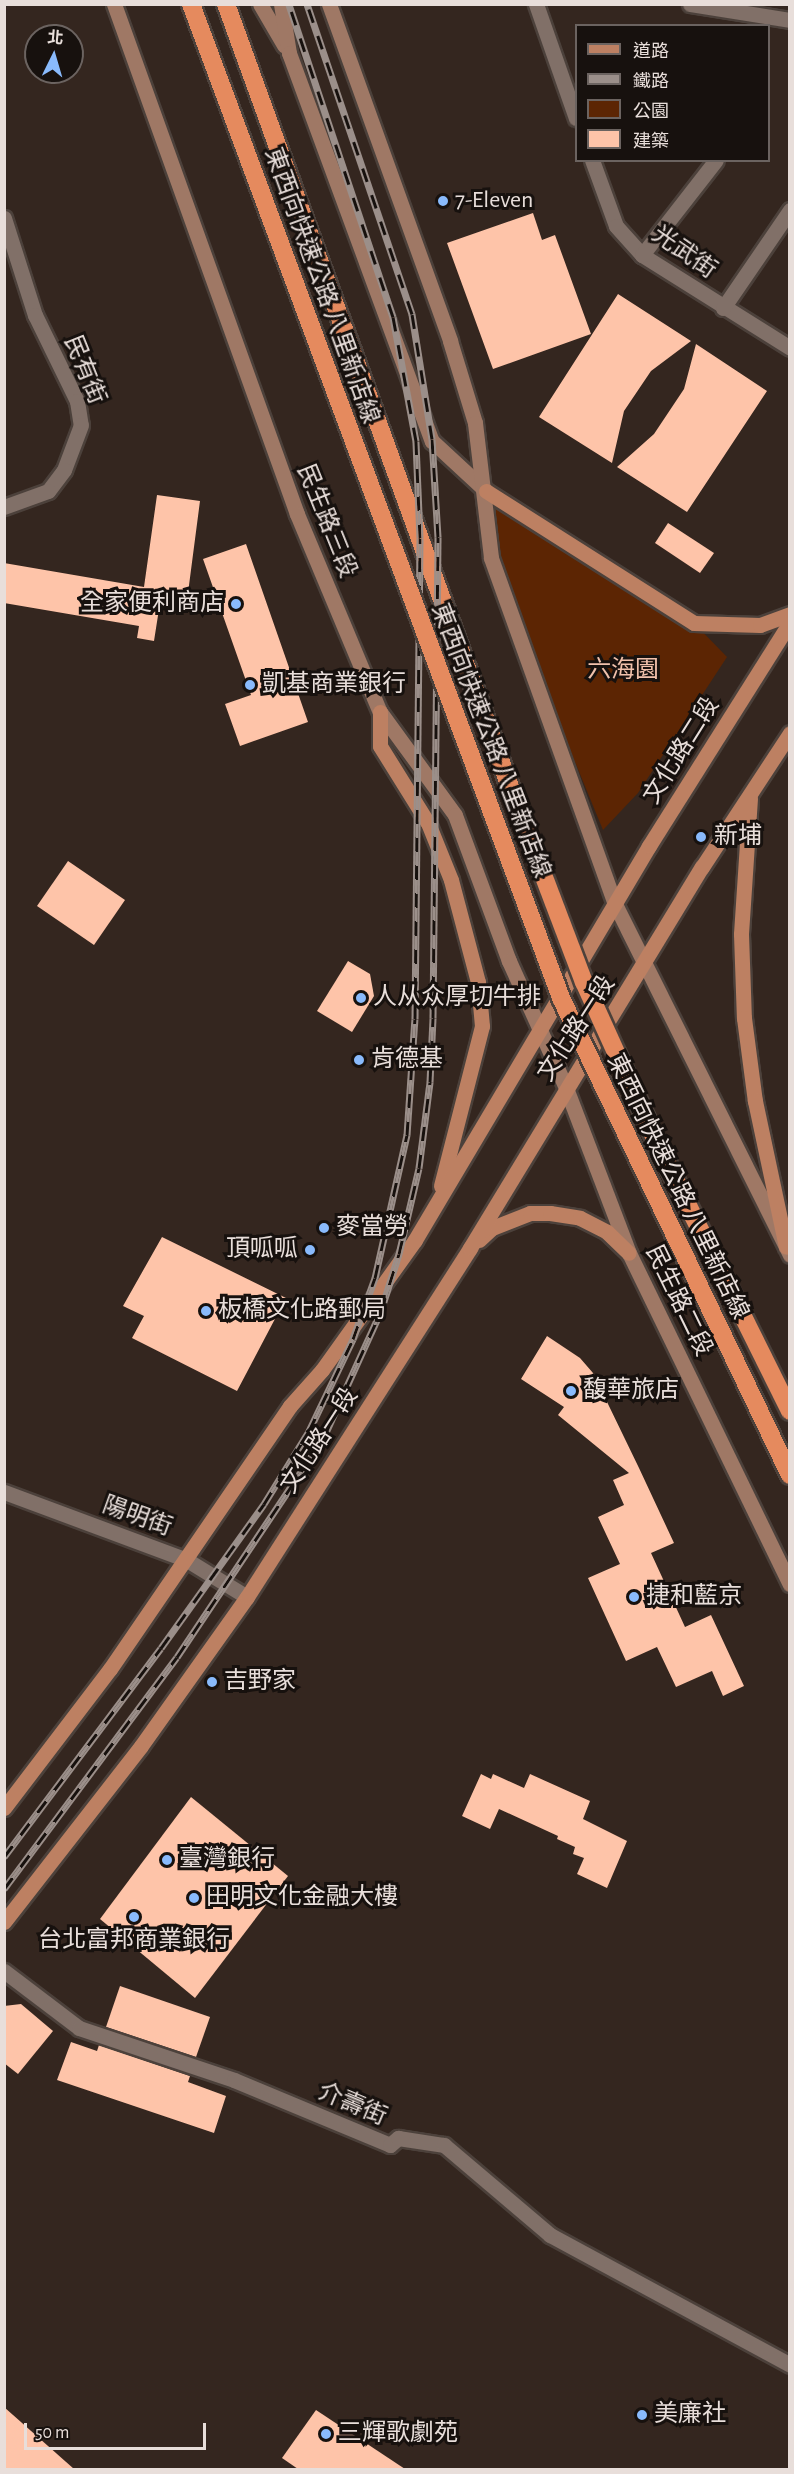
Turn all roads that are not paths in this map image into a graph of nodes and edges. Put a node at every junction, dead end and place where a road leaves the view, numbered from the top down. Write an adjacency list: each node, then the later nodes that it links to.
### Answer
1 (114, 4): 24 (main road, 民生路三段)
2 (191, 4): 36 (highway, 東西向快速公路 八里新店線, bridge)
3 (226, 4): 35 (highway, 東西向快速公路 八里新店線, bridge)
4 (260, 4): 11 (main road)
5 (281, 4): 11 (main road)
6 (329, 4): 20 (main road)
7 (536, 4): 12 (street)
8 (690, 4): 9 (street)
9 (750, 14): 10 (street)
10 (789, 20)
11 (289, 53): 20 (main road)
12 (575, 114)
13 (593, 162): 17 (street, 光武街)
14 (714, 162): 17 (street)
15 (789, 210): 18 (street)
16 (4, 218): 21 (street, 民有街)
17 (642, 255): 18 (street, 光武街)
18 (723, 308): 19 (street, 光武街)
19 (789, 348)
20 (486, 491): 22 (main road); 27 (main road)
21 (4, 507)
22 (789, 614)
23 (789, 622): 27 (main road, 文化路二段)
24 (380, 712): 29 (main road, 民生路三段); 31 (main road)
25 (789, 733): 26 (main road)
26 (750, 795): 28 (main road); 33 (main road)
27 (615, 904): 28 (main road); 29 (main road, 文化路一段)
28 (645, 965): 30 (main road, 文化路一段); 33 (main road)
29 (540, 1032): 30 (main road, 民生路二段); 31 (main road, 文化路一段)
30 (566, 1088): 32 (main road, 文化路一段); 34 (main road, 民生路二段)
31 (437, 1200): 38 (main road, 文化路一段)
32 (470, 1248): 34 (main road); 40 (main road, 文化路一段)
33 (788, 1251)
34 (629, 1253): 39 (main road, 民生路二段)
35 (789, 1411)
36 (789, 1475)
37 (4, 1492): 38 (street, 陽明街)
38 (187, 1560): 40 (street, 陽明街); 41 (main road, 文化路一段)
39 (789, 1584)
40 (247, 1597): 42 (main road, 文化路一段)
41 (4, 1808)
42 (4, 1922)
43 (4, 1971): 44 (street, 介壽街)
44 (789, 2366)

